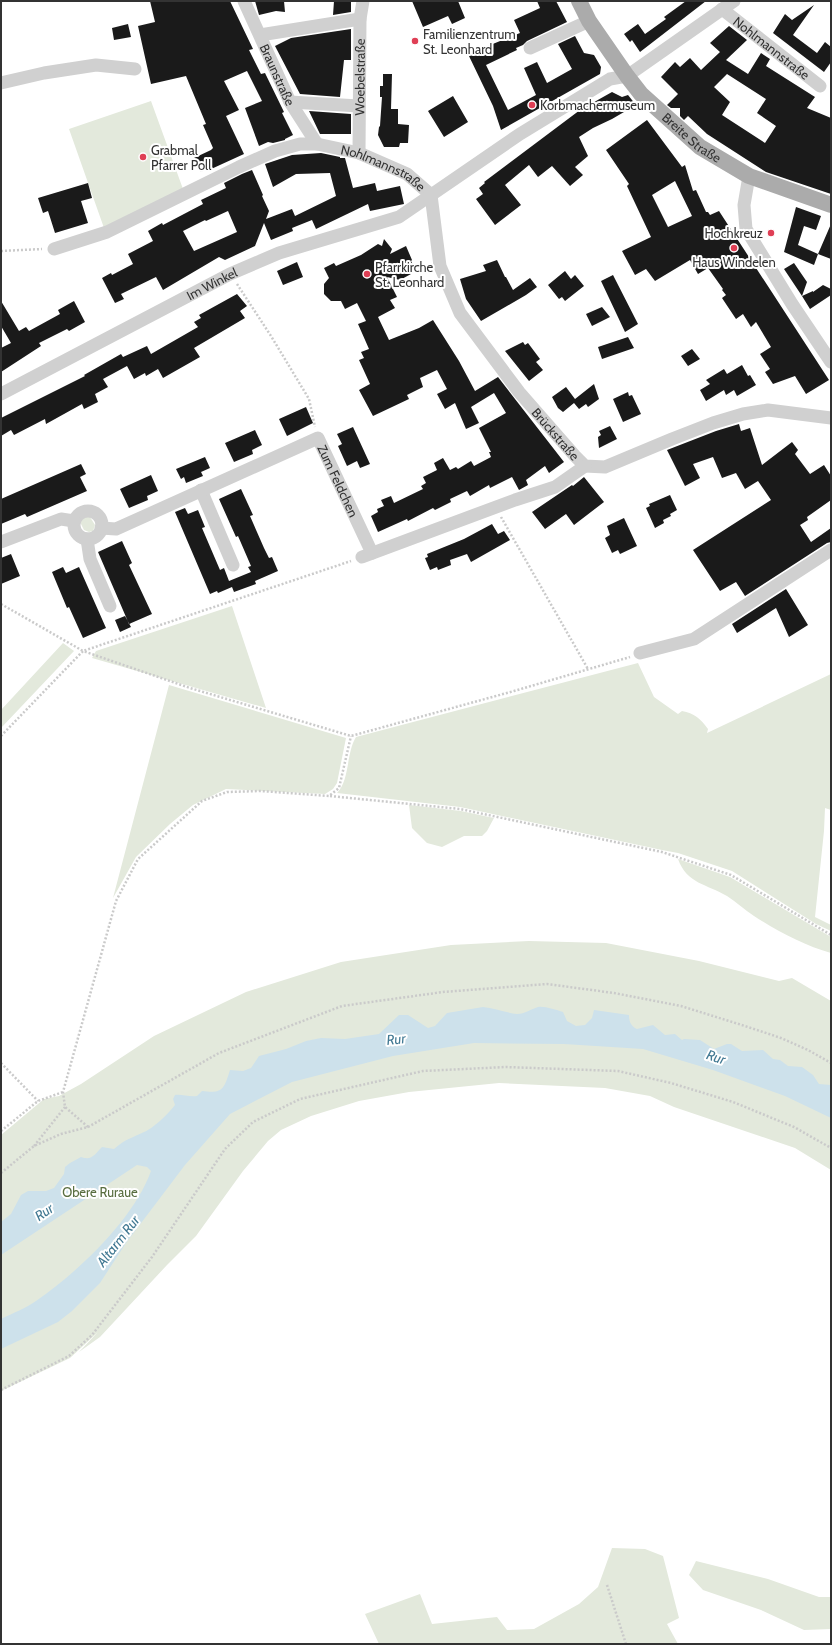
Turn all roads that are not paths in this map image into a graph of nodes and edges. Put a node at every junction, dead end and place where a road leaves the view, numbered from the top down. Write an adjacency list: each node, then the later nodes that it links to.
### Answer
1 (244, 1): 8 (street, Braunstraße)
2 (363, 1): 6 (street, Woebelstraße)
3 (579, 1): 7 (main road, Breite Straße)
4 (734, 1): 5 (street, Nohlmannstraße)
5 (722, 9): 11 (street, Nohlmannstraße); 13 (street, Nohlmannstraße)
6 (360, 20): 8 (street); 15 (street, Woebelstraße)
7 (589, 21): 9 (street); 11 (main road, Breite Straße)
8 (260, 36): 14 (street, Braunstraße)
9 (530, 48)
10 (135, 69): 12 (street)
11 (627, 76): 18 (main road, Breite Straße); 19 (street, Nohlmannstraße)
12 (1, 83)
13 (820, 86)
14 (290, 102): 15 (street); 16 (street, Braunstraße)
15 (360, 106): 17 (street, Woebelstraße)
16 (317, 144): 17 (street, Nohlmannstraße); 21 (street, Nohlmannstraße)
17 (359, 153): 19 (street, Nohlmannstraße)
18 (748, 176): 20 (main road, Breite Straße); 22 (street)
19 (431, 195): 23 (street, Im Winkel); 25 (street, Brückstraße)
20 (831, 205)
21 (54, 249)
22 (831, 362)
23 (1, 394)
24 (831, 418): 25 (street, Brückstraße)
25 (586, 466): 26 (street, Zum Feldchen)
26 (201, 490): 28 (street, Zum Feldchen); 32 (street)
27 (74, 521): 28 (street); 29 (street); 30 (street)
28 (101, 528): 29 (street)
29 (87, 539): 33 (street)
30 (1, 542)
31 (831, 550): 34 (street)
32 (233, 565)
33 (110, 606)
34 (640, 653)

